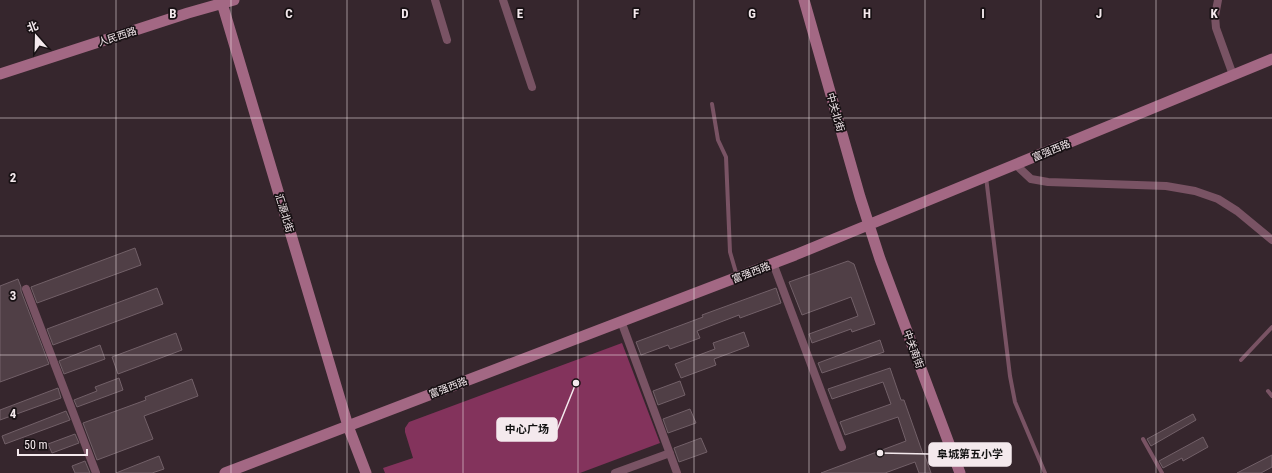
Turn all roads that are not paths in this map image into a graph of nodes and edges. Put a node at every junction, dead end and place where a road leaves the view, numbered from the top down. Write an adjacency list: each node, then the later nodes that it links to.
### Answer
1 (234, 0): 6 (street, 人民西路)
2 (435, 0): 7 (street)
3 (503, 0): 11 (street)
4 (804, 0): 15 (street, 中关北街)
5 (1218, 0): 10 (street)
6 (222, 2): 9 (street, 人民西路); 25 (street, 汇源北街)
7 (447, 40)
8 (1272, 59): 10 (street, 富强西路)
9 (0, 74)
10 (1233, 75): 13 (street, 富强西路)
11 (532, 88)
12 (712, 104): 18 (lane)
13 (1016, 165): 14 (street, 富强西路); 16 (street)
14 (986, 177): 15 (street, 富强西路); 35 (lane)
15 (869, 224): 17 (street, 富强西路); 34 (street, 中关南街)
16 (1272, 240)
17 (773, 263): 18 (street, 富强西路); 27 (street)
18 (738, 277): 20 (street, 富强西路)
19 (26, 289): 29 (street)
20 (621, 321): 25 (street, 富强西路); 28 (street)
21 (1272, 327): 22 (lane)
22 (1241, 360)
23 (1268, 392): 24 (lane)
24 (1272, 396)
25 (348, 426): 30 (street, 富强西路); 31 (street, 汇源北街)
26 (1143, 439): 36 (lane)
27 (842, 447)
28 (670, 453): 32 (street); 33 (street)
29 (96, 473)
30 (225, 473)
31 (366, 473)
32 (615, 473)
33 (677, 473)
34 (960, 473)
35 (1045, 473)
36 (1162, 473)

